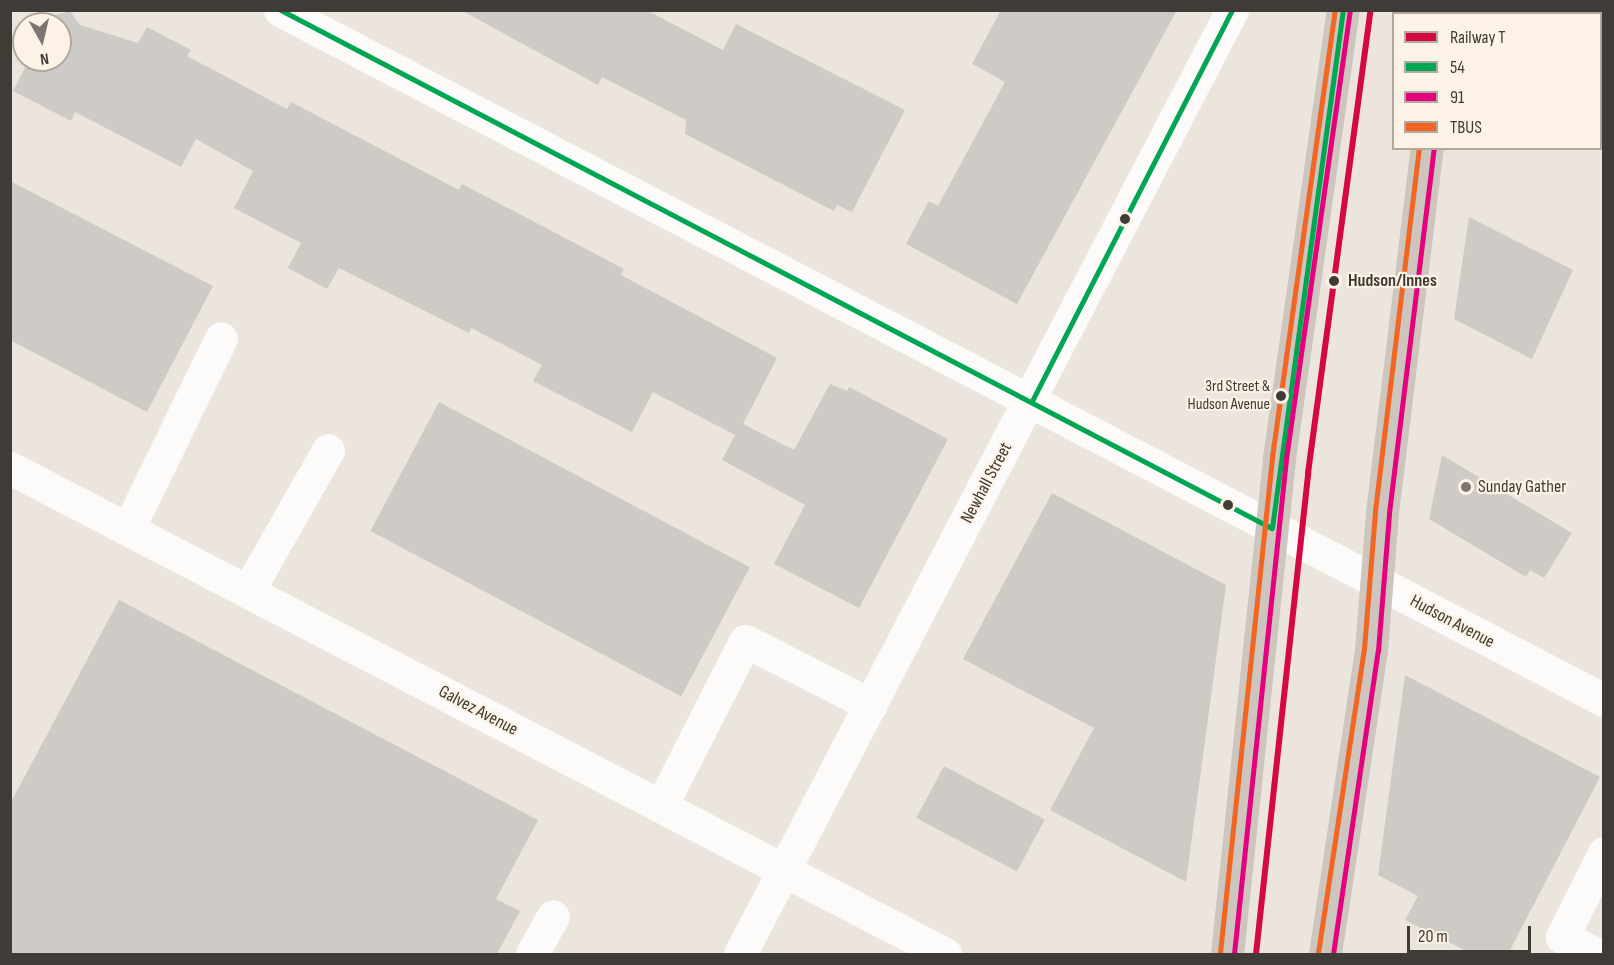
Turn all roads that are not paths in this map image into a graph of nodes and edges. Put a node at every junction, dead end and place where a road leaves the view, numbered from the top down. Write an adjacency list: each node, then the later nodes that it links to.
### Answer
1 (280, 10): 6 (street, Hudson Avenue)
2 (1232, 10): 6 (street, Newhall Street)
3 (1343, 10): 9 (main road)
4 (1427, 150): 11 (main road)
5 (221, 338): 10 (street)
6 (1032, 401): 9 (street, Hudson Avenue); 14 (street, Newhall Street)
7 (328, 450): 12 (street)
8 (10, 468): 10 (street, Galvez Avenue)
9 (1272, 528): 11 (street, Hudson Avenue); 22 (main road)
10 (128, 529): 12 (street, Galvez Avenue)
11 (1377, 582): 13 (street, Hudson Avenue); 23 (main road)
12 (248, 591): 15 (street, Galvez Avenue)
13 (1604, 700)
14 (871, 705): 15 (street); 17 (street, Newhall Street)
15 (661, 806): 17 (street, Galvez Avenue)
16 (1604, 853): 24 (street)
17 (784, 871): 20 (street, Newhall Street); 21 (street, Galvez Avenue)
18 (553, 916): 19 (street)
19 (532, 954)
20 (740, 954)
21 (945, 954)
22 (1227, 954)
23 (1325, 954)
24 (1596, 954)

